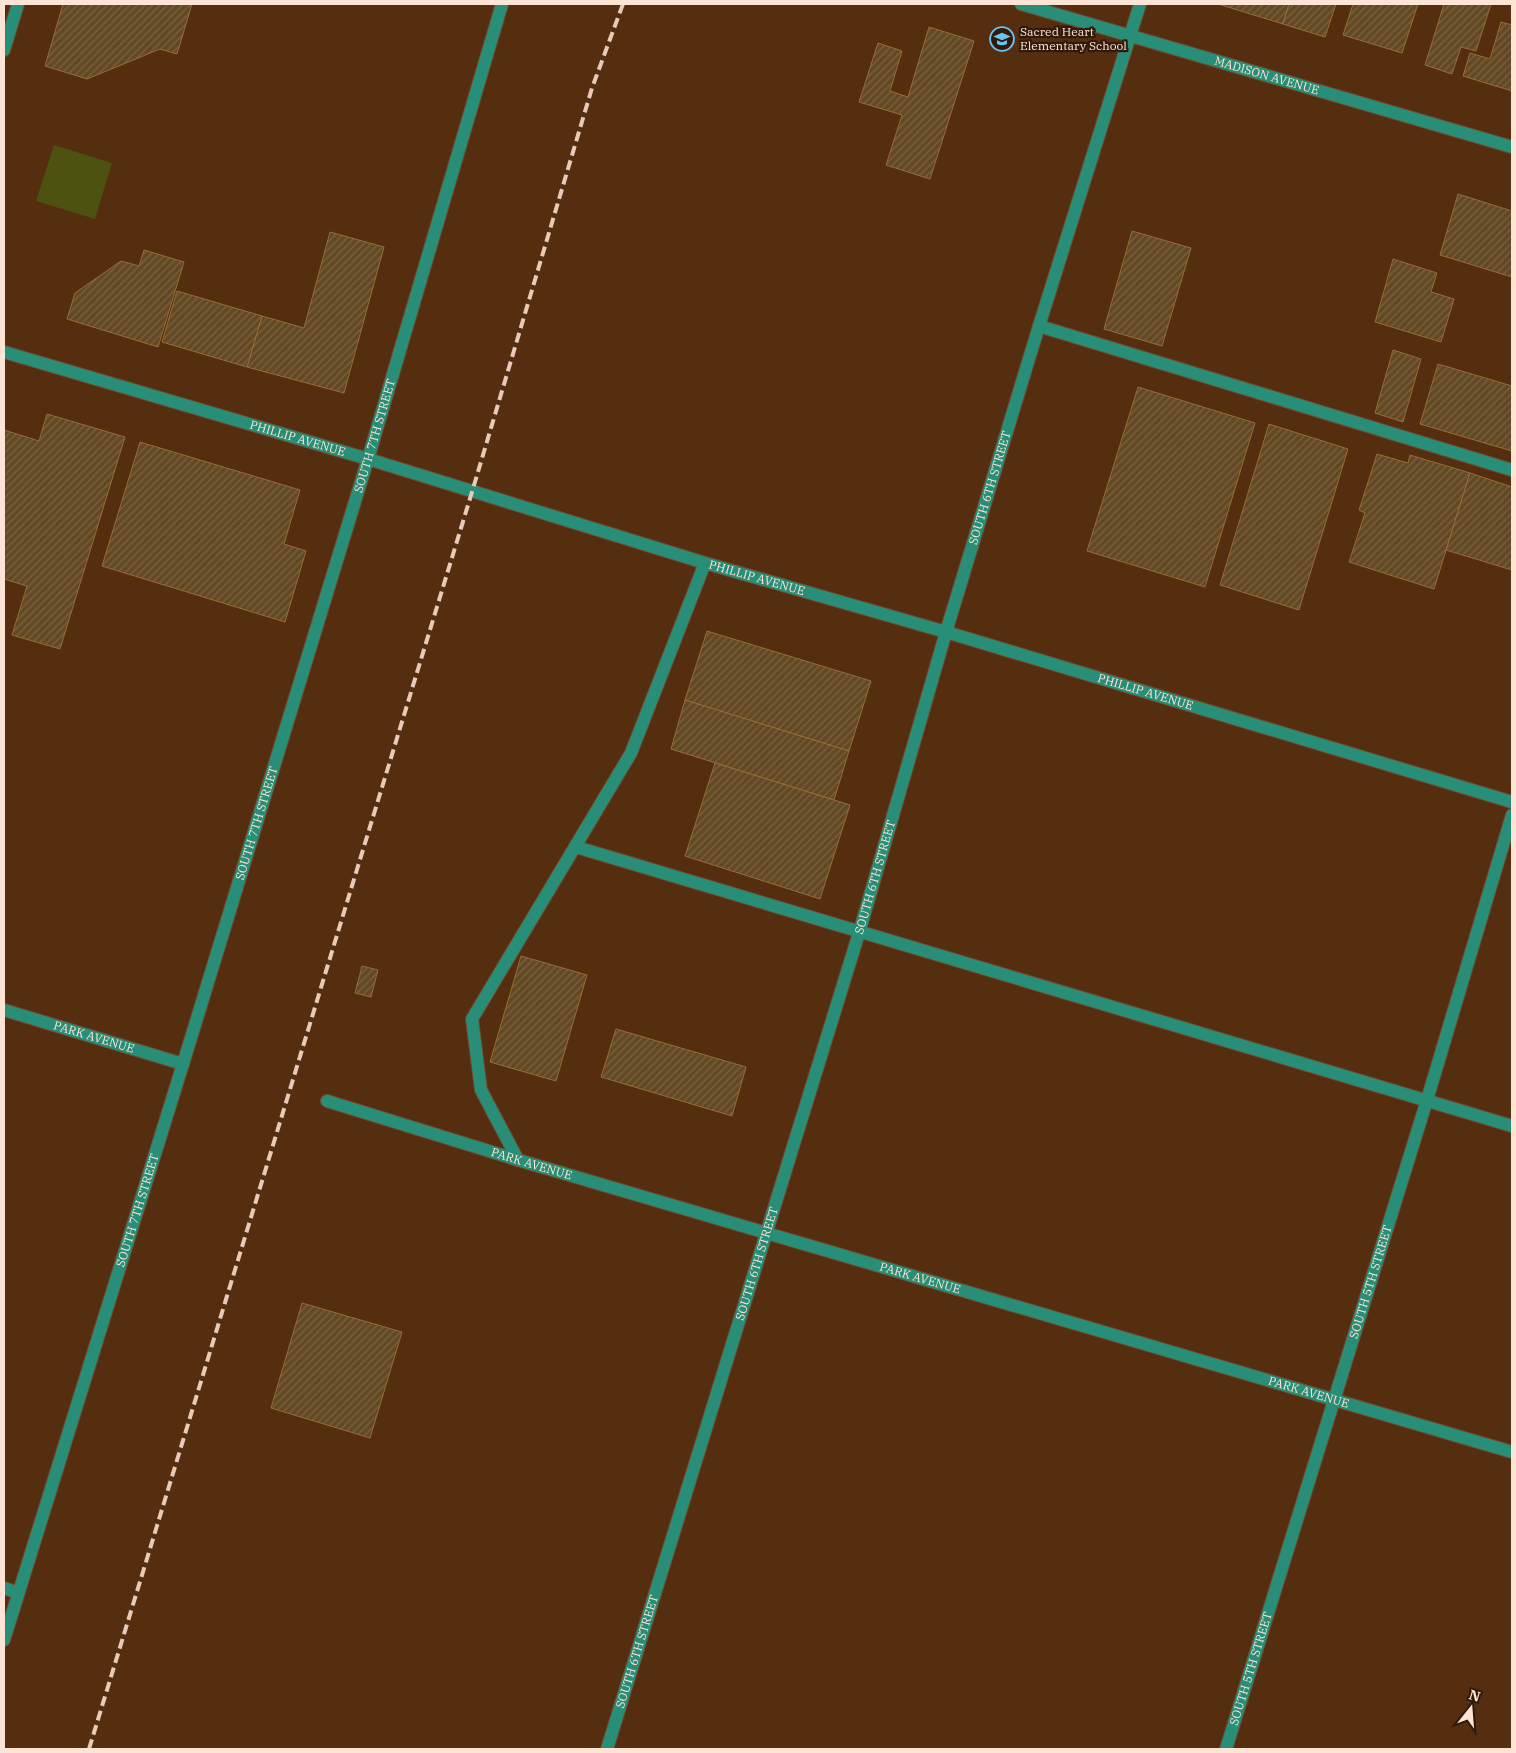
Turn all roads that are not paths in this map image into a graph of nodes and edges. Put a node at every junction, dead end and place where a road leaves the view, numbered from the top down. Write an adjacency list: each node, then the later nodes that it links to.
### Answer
1 (18, 4): 6 (street)
2 (502, 4): 10 (street, SOUTH 7TH STREET)
3 (1021, 4): 5 (street, MADISON AVENUE)
4 (1140, 4): 5 (street, SOUTH 6TH STREET)
5 (1130, 37): 7 (street, MADISON AVENUE); 8 (street, SOUTH 6TH STREET)
6 (4, 50)
7 (1512, 147)
8 (1040, 326): 11 (street); 13 (street, SOUTH 6TH STREET)
9 (4, 352): 10 (street, PHILLIP AVENUE)
10 (368, 459): 12 (street, PHILLIP AVENUE); 19 (street, SOUTH 7TH STREET)
11 (1512, 470)
12 (705, 563): 13 (street, PHILLIP AVENUE); 16 (street)
13 (946, 632): 14 (street, PHILLIP AVENUE); 17 (street, SOUTH 6TH STREET)
14 (1512, 802)
15 (1512, 815): 20 (street, SOUTH 5TH STREET)
16 (576, 847): 17 (street); 23 (street)
17 (858, 932): 20 (street); 24 (street, SOUTH 6TH STREET)
18 (4, 1010): 19 (street, PARK AVENUE)
19 (183, 1064): 28 (street, SOUTH 7TH STREET)
20 (1427, 1100): 22 (street); 25 (street, SOUTH 5TH STREET)
21 (327, 1101): 23 (street, PARK AVENUE)
22 (1512, 1126)
23 (518, 1160): 24 (street, PARK AVENUE)
24 (766, 1233): 25 (street, PARK AVENUE); 30 (street, SOUTH 6TH STREET)
25 (1334, 1400): 26 (street, PARK AVENUE); 31 (street, SOUTH 5TH STREET)
26 (1512, 1452)
27 (4, 1588): 28 (street)
28 (18, 1592): 29 (street, SOUTH 7TH STREET)
29 (4, 1640)
30 (608, 1749)
31 (1226, 1749)

